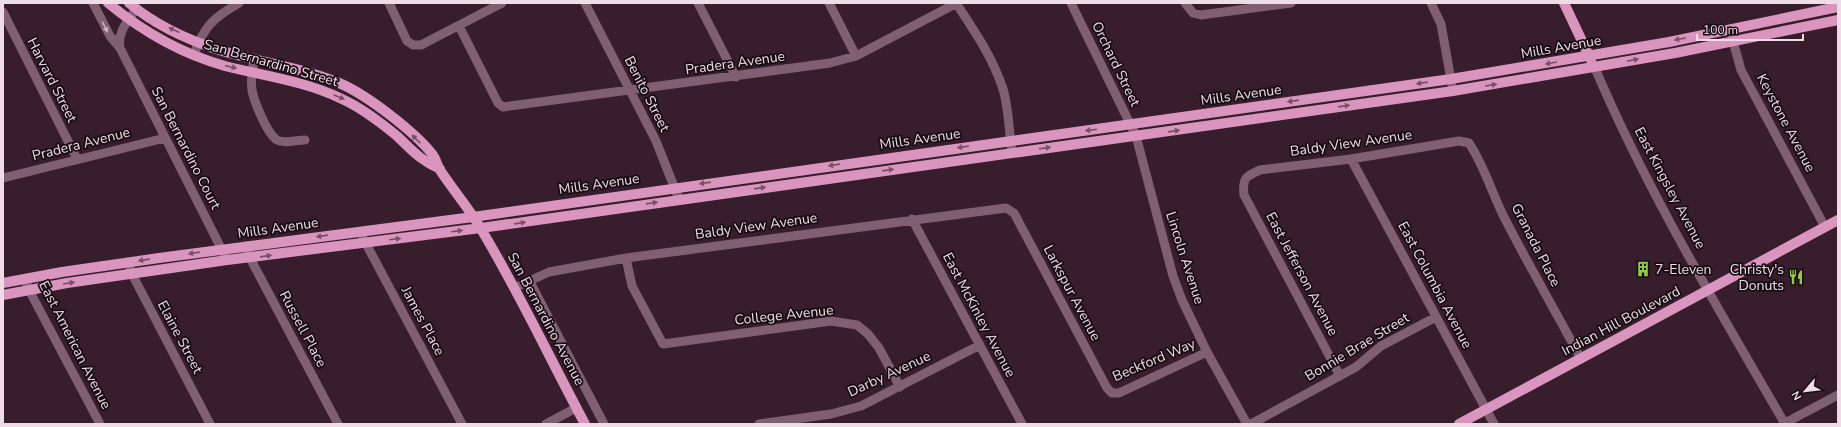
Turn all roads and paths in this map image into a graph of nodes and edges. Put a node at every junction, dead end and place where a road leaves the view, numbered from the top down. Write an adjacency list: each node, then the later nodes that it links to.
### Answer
1 (93, 3): 25 (street, San Bernardino Court, one-way to 25)
2 (108, 3): 19 (main road, San Bernardino Street)
3 (239, 3): 23 (street)
4 (389, 3): 21 (street)
5 (502, 3): 16 (street)
6 (585, 3): 34 (street, Benito Street)
7 (698, 3): 32 (street)
8 (829, 3): 27 (street)
9 (956, 3): 27 (street, Pradera Avenue); 40 (street)
10 (1071, 3): 36 (street, Orchard Street)
11 (1185, 3): 12 (street)
12 (1291, 3)
13 (1431, 3): 33 (street)
14 (1564, 3): 28 (main road)
15 (132, 6): 19 (street); 23 (main road, San Bernardino Street, one-way to 15)
16 (488, 6): 21 (street)
17 (1838, 7): 22 (main road, Mills Avenue)
18 (3, 12): 43 (street, Harvard Street)
19 (129, 20): 25 (street); 26 (main road, San Bernardino Street)
20 (1838, 20): 24 (main road, Mills Avenue)
21 (459, 26): 34 (street, Pradera Avenue)
22 (1732, 29): 24 (street, Keystone Avenue); 28 (main road, Mills Avenue, one-way to 28)
23 (198, 42): 26 (street); 29 (main road, San Bernardino Street)
24 (1733, 42): 30 (main road, Mills Avenue, one-way to 24); 54 (street, Keystone Avenue)
25 (120, 48): 38 (street, San Bernardino Court)
26 (194, 55): 31 (main road, San Bernardino Street, one-way to 31)
27 (856, 56): 32 (street, Pradera Avenue)
28 (1589, 56): 30 (main road); 33 (main road, Mills Avenue, one-way to 33)
29 (254, 58): 31 (street); 45 (main road, San Bernardino Street, one-way to 29)
30 (1595, 68): 35 (main road, Mills Avenue, one-way to 30); 70 (street, East Kingsley Avenue)
31 (253, 72): 39 (street); 45 (main road, San Bernardino Street, one-way to 45)
32 (736, 77): 34 (street, Pradera Avenue)
33 (1450, 79): 35 (street); 36 (main road, Mills Avenue, one-way to 36)
34 (629, 91): 48 (street, Benito Street)
35 (1453, 91): 37 (main road, Mills Avenue, one-way to 35)
36 (1130, 125): 37 (street, Orchard Street); 40 (main road, Mills Avenue, one-way to 40)
37 (1136, 136): 42 (main road, Mills Avenue, one-way to 37); 74 (street, Lincoln Avenue)
38 (165, 138): 43 (street, Pradera Avenue); 59 (street, San Bernardino Court)
39 (304, 140)
40 (1010, 141): 42 (street); 48 (main road, Mills Avenue, one-way to 48)
41 (1468, 143): 44 (street, Baldy View Avenue); 75 (street, Granada Place)
42 (1012, 153): 49 (main road, Mills Avenue, one-way to 42)
43 (77, 159): 46 (street, Pradera Avenue)
44 (1351, 159): 47 (street, Baldy View Avenue); 72 (street, East Columbia Avenue)
45 (440, 169): 51 (main road, San Bernardino Street)
46 (3, 178)
47 (1243, 184): 76 (street, East Jefferson Avenue)
48 (675, 188): 49 (street, Benito Street); 51 (main road, Mills Avenue)
49 (679, 199): 55 (main road, Mills Avenue, one-way to 49)
50 (1006, 208): 52 (street, Baldy View Avenue); 78 (street, Larkspur Avenue)
51 (473, 217): 55 (main road, San Bernardino Street); 56 (main road, Mills Avenue)
52 (912, 219): 61 (street, Baldy View Avenue); 73 (street, East McKinley Avenue)
53 (1838, 220): 54 (main road, Indian Hill Boulevard)
54 (1825, 227): 70 (main road, Indian Hill Boulevard)
55 (481, 228): 57 (main road, Mills Avenue, one-way to 55); 68 (main road, San Bernardino Avenue)
56 (360, 231): 57 (street, James Place); 58 (main road, Mills Avenue, one-way to 58)
57 (365, 242): 60 (main road, Mills Avenue, one-way to 57); 85 (street, James Place)
58 (246, 246): 59 (main road, Mills Avenue); 60 (street, Russell Place)
59 (222, 249): 62 (street, San Bernardino Court); 63 (main road, Mills Avenue, one-way to 63)
60 (250, 258): 62 (main road, Mills Avenue); 84 (street, Russell Place)
61 (626, 258): 66 (street, Baldy View Avenue); 77 (street, College Avenue)
62 (227, 260): 64 (main road, Mills Avenue)
63 (128, 262): 64 (street, Elaine Street); 65 (main road, Mills Avenue)
64 (132, 274): 69 (main road, Mills Avenue, one-way to 64); 83 (street, Elaine Street)
65 (25, 279): 67 (main road, Mills Avenue); 69 (street, East American Avenue)
66 (529, 280): 68 (street, Baldy View Avenue); 88 (street)
67 (3, 283)
68 (514, 288): 80 (main road, San Bernardino Avenue)
69 (29, 290): 71 (main road, Mills Avenue); 82 (street, East American Avenue)
70 (1708, 290): 75 (main road, Indian Hill Boulevard); 95 (street, East Kingsley Avenue)
71 (3, 295)
72 (1436, 317): 76 (street, Bonnie Brae Street); 81 (street, East Columbia Avenue)
73 (980, 345): 77 (street, Darby Avenue); 90 (street, East McKinley Avenue)
74 (1207, 352): 78 (street, Beckford Way); 91 (street, Lincoln Avenue)
75 (1581, 359): 81 (main road, Indian Hill Boulevard)
76 (1340, 376): 92 (street, Bonnie Brae Street)
77 (900, 387): 89 (street, Darby Avenue)
78 (1112, 393)
79 (1838, 395): 95 (street)
80 (576, 408): 86 (street); 87 (main road, San Bernardino Avenue)
81 (1486, 409): 93 (main road, Indian Hill Boulevard); 94 (street, East Columbia Avenue)
82 (100, 424)
83 (210, 424)
84 (338, 424)
85 (462, 424)
86 (546, 424)
87 (585, 424)
88 (604, 424)
89 (759, 424)
90 (1022, 424)
91 (1247, 424)
92 (1251, 424)
93 (1459, 424)
94 (1494, 424)
95 (1785, 424)

